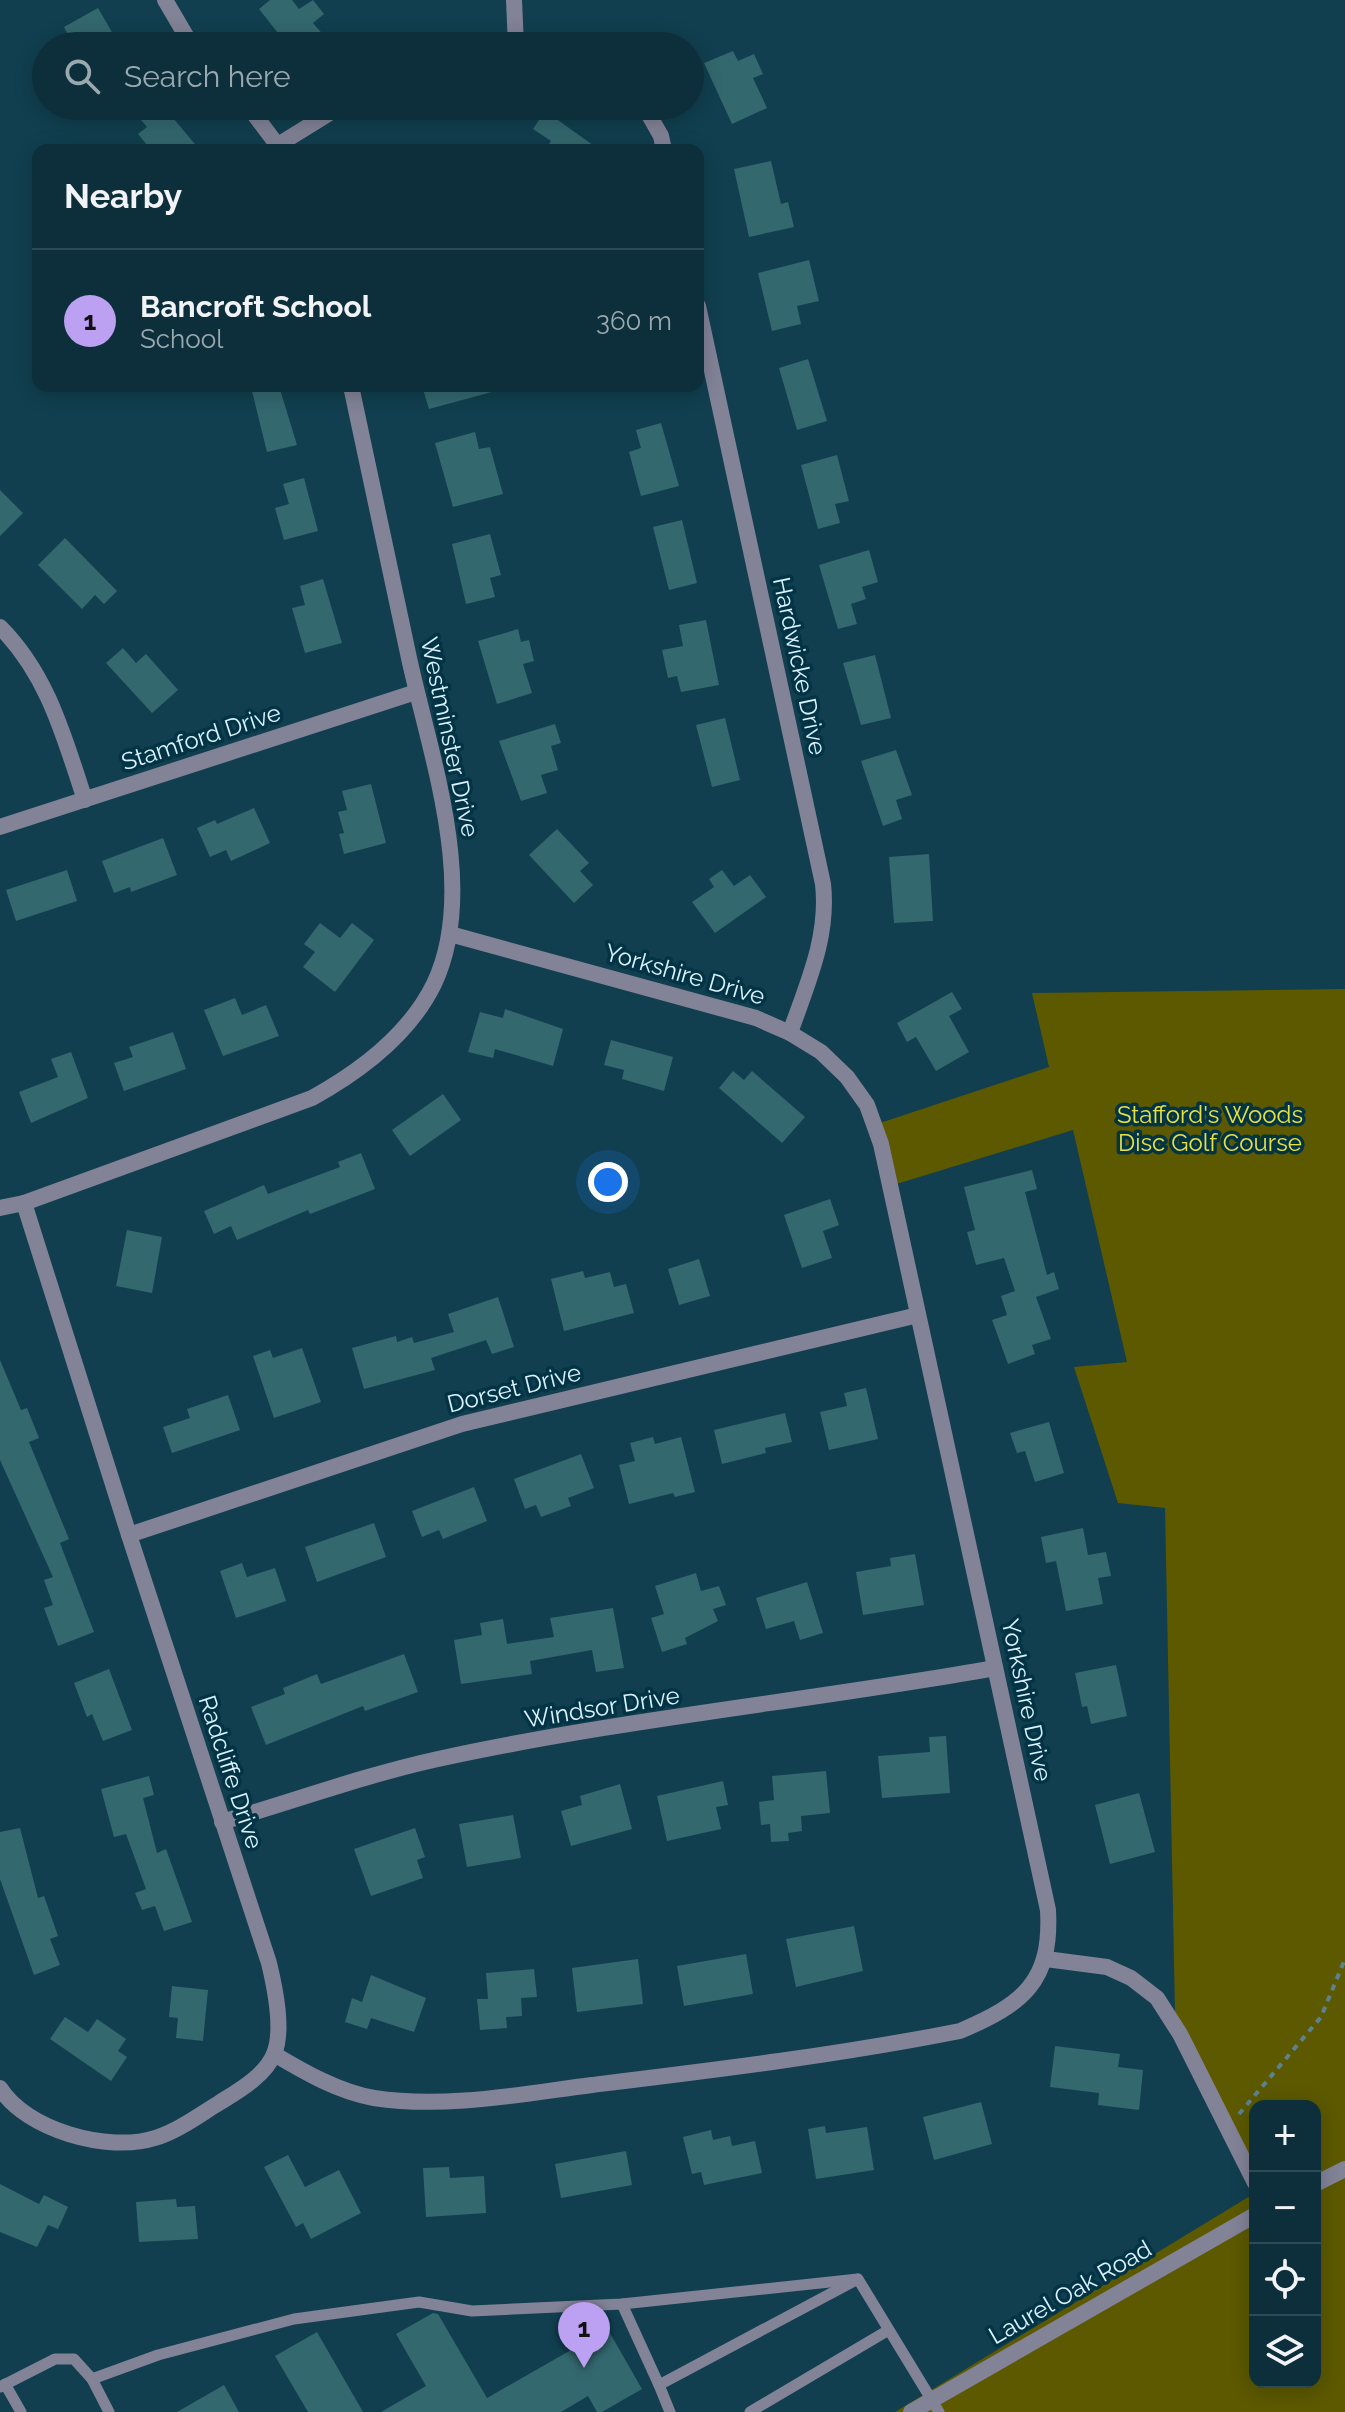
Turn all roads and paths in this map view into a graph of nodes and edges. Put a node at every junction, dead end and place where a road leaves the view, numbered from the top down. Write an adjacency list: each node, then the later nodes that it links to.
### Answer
1 (165, 0): 3 (street)
2 (514, 0): 4 (street)
3 (184, 32)
4 (515, 32)
5 (259, 120): 8 (street)
6 (321, 120): 9 (street)
7 (652, 120): 10 (street)
8 (277, 144)
9 (286, 144)
10 (663, 144)
11 (704, 334): 18 (street, Hardwicke Drive)
12 (352, 392): 14 (street, Westminster Drive)
13 (0, 627): 15 (street)
14 (416, 692): 15 (street, Stamford Drive); 17 (street, Westminster Drive)
15 (85, 800): 16 (street, Stamford Drive)
16 (0, 827)
17 (450, 934): 18 (street, Yorkshire Drive); 19 (street, Westminster Drive)
18 (790, 1033): 21 (street, Yorkshire Drive)
19 (24, 1203): 20 (street, Westminster Drive); 22 (street, Radcliffe Drive)
20 (0, 1208)
21 (918, 1315): 22 (street, Dorset Drive); 23 (street, Yorkshire Drive)
22 (129, 1535): 24 (street, Radcliffe Drive)
23 (995, 1668): 24 (street, Windsor Drive); 25 (street, Yorkshire Drive)
24 (222, 1822): 27 (street, Radcliffe Drive)
25 (1046, 1959): 27 (street, Yorkshire Drive); 29 (street)
26 (1345, 1959): 29 (path)
27 (274, 2054): 28 (street)
28 (0, 2088)
29 (1228, 2128): 31 (street)
30 (1345, 2169): 32 (street)
31 (1250, 2172)
32 (1321, 2181)
33 (1249, 2219): 40 (street, Laurel Oak Road)
34 (858, 2279): 35 (lane); 36 (lane); 38 (lane)
35 (622, 2304): 37 (lane); 38 (lane)
36 (887, 2331): 40 (lane); 44 (lane)
37 (92, 2379): 39 (lane); 42 (lane)
38 (659, 2385): 43 (lane)
39 (3, 2386): 41 (lane)
40 (936, 2406): 45 (street, Laurel Oak Road)
41 (21, 2412)
42 (109, 2412)
43 (670, 2412)
44 (750, 2412)
45 (911, 2412)

